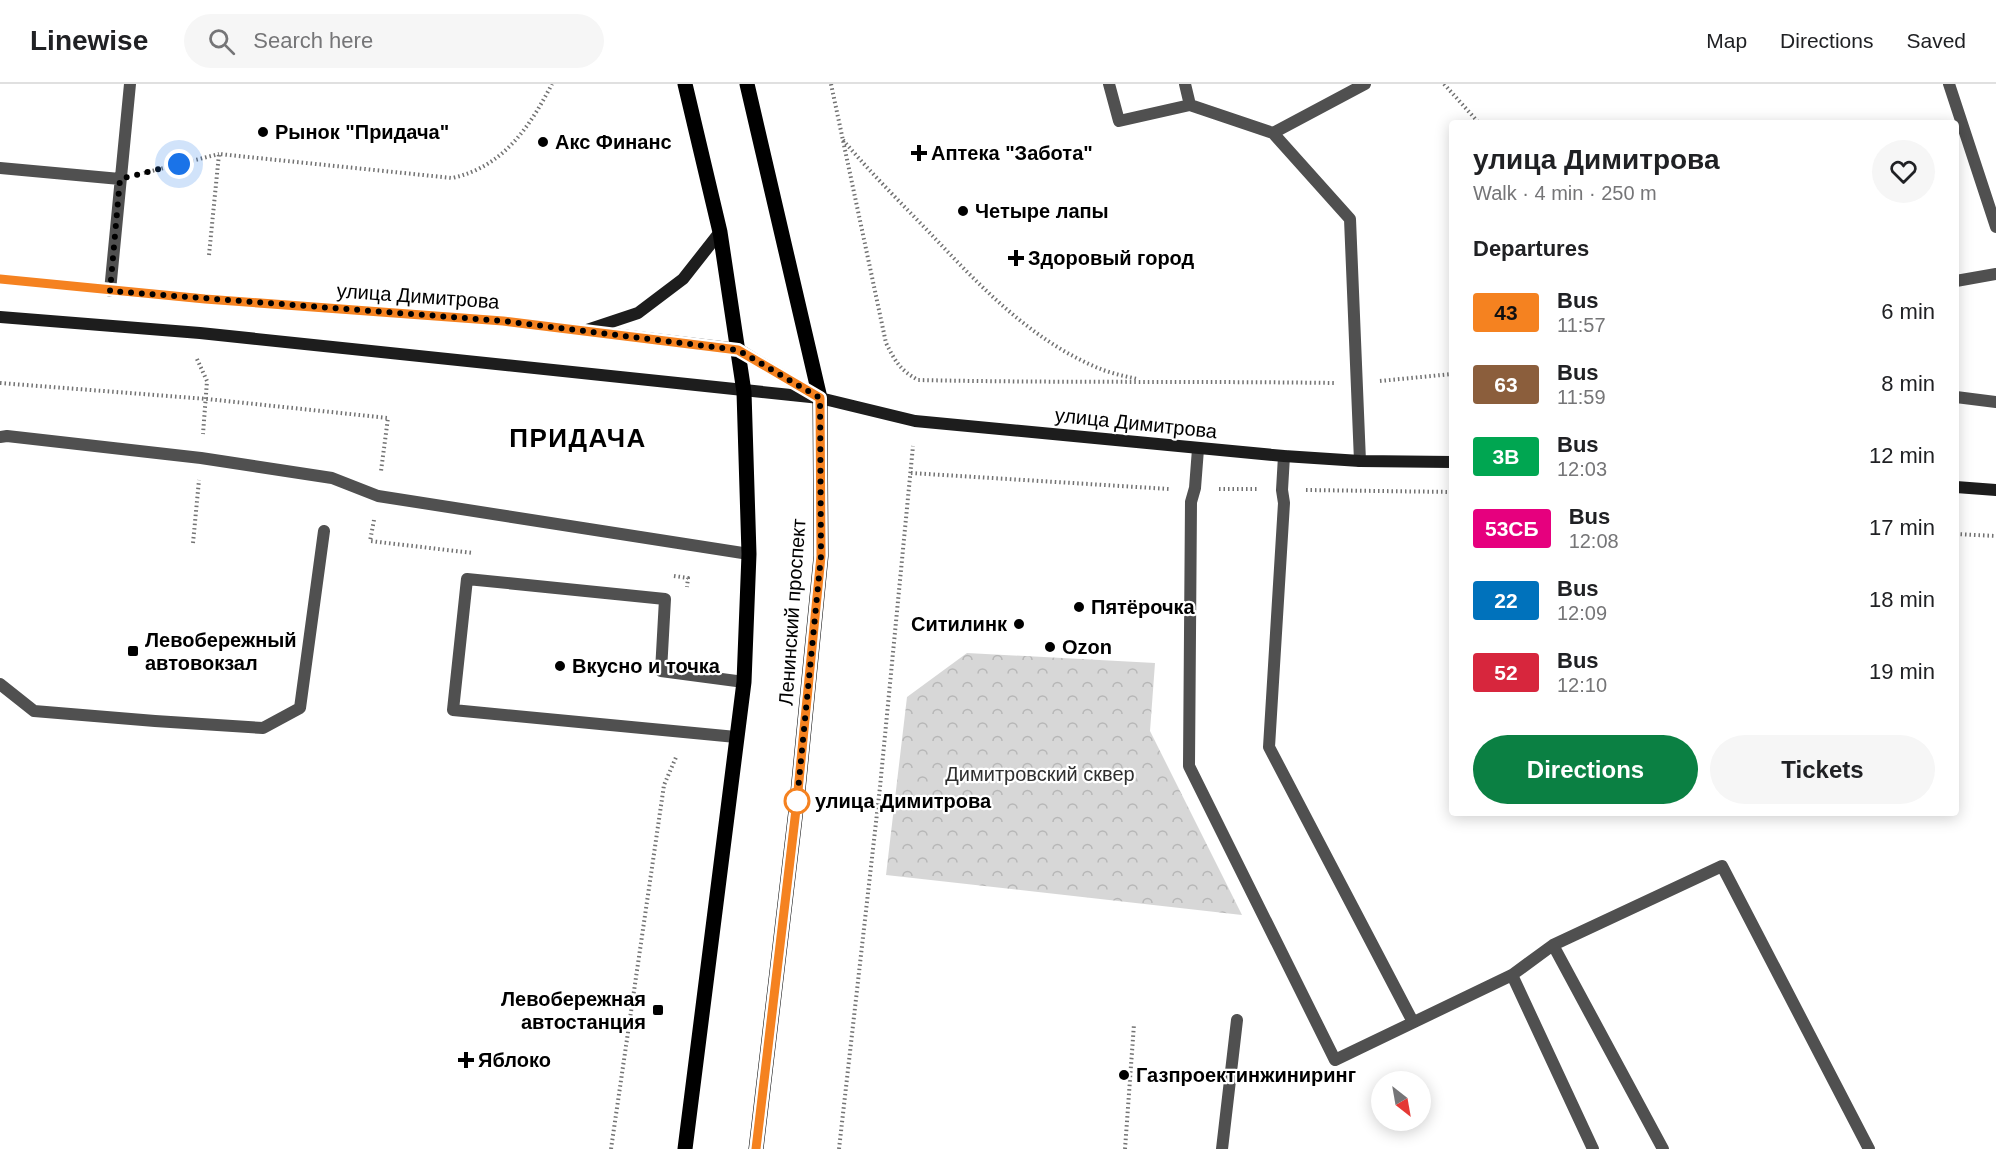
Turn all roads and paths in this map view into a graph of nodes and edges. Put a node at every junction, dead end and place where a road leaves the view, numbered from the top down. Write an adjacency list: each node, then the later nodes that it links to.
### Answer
1 (130, 84): 17 (lane)
2 (552, 84): 15 (path)
3 (685, 84): 19 (main road)
4 (747, 84): 34 (main road, Ленинский проспект)
5 (831, 84): 14 (path)
6 (1109, 84): 11 (lane)
7 (1185, 84): 11 (lane)
8 (1365, 84): 13 (lane)
9 (1444, 84): 12 (path)
10 (1949, 84): 18 (lane)
11 (1190, 105): 13 (lane)
12 (1476, 120)
13 (1273, 134): 31 (lane)
14 (843, 140): 29 (path); 29 (path)
15 (219, 154): 17 (path); 20 (path)
16 (0, 168): 17 (lane)
17 (120, 179): 24 (lane)
18 (1996, 227)
19 (720, 232): 26 (main road); 27 (main road)
20 (209, 255)
21 (1996, 273): 23 (lane)
22 (0, 279): 24 (main road, улица Димитрова)
23 (1959, 280)
24 (110, 291): 26 (main road, улица Димитрова)
25 (0, 317): 32 (main road, улица Димитрова)
26 (584, 330): 27 (main road, улица Димитрова)
27 (738, 350): 32 (main road); 34 (main road, улица Димитрова)
28 (1449, 374): 31 (path)
29 (1144, 381): 31 (path)
30 (0, 383): 36 (path)
31 (1357, 384): 41 (lane)
32 (744, 392): 34 (main road, улица Димитрова); 48 (main road)
33 (1959, 397): 35 (lane)
34 (820, 398): 39 (main road, улица Димитрова); 58 (main road, Ленинский проспект)
35 (1996, 402)
36 (388, 418)
37 (0, 437): 48 (lane)
38 (914, 445): 59 (path)
39 (1198, 449): 40 (main road, улица Димитрова); 55 (lane)
40 (1284, 456): 41 (main road, улица Димитрова); 55 (lane)
41 (1360, 461): 42 (main road, улица Димитрова)
42 (1449, 462)
43 (1959, 487): 44 (main road)
44 (1996, 490)
45 (324, 531): 50 (lane)
46 (1959, 534): 47 (path)
47 (1996, 536)
48 (749, 554): 49 (main road)
49 (744, 682): 51 (main road); 51 (lane)
50 (0, 684)
51 (736, 737): 57 (main road)
52 (1554, 945): 53 (lane); 63 (lane); 64 (lane)
53 (1512, 975): 55 (lane); 62 (lane)
54 (1237, 1020): 61 (lane)
55 (1413, 1022)
56 (1134, 1024): 60 (path)
57 (685, 1149)
58 (756, 1149)
59 (839, 1149)
60 (1125, 1149)
61 (1222, 1149)
62 (1593, 1149)
63 (1663, 1149)
64 (1869, 1149)

